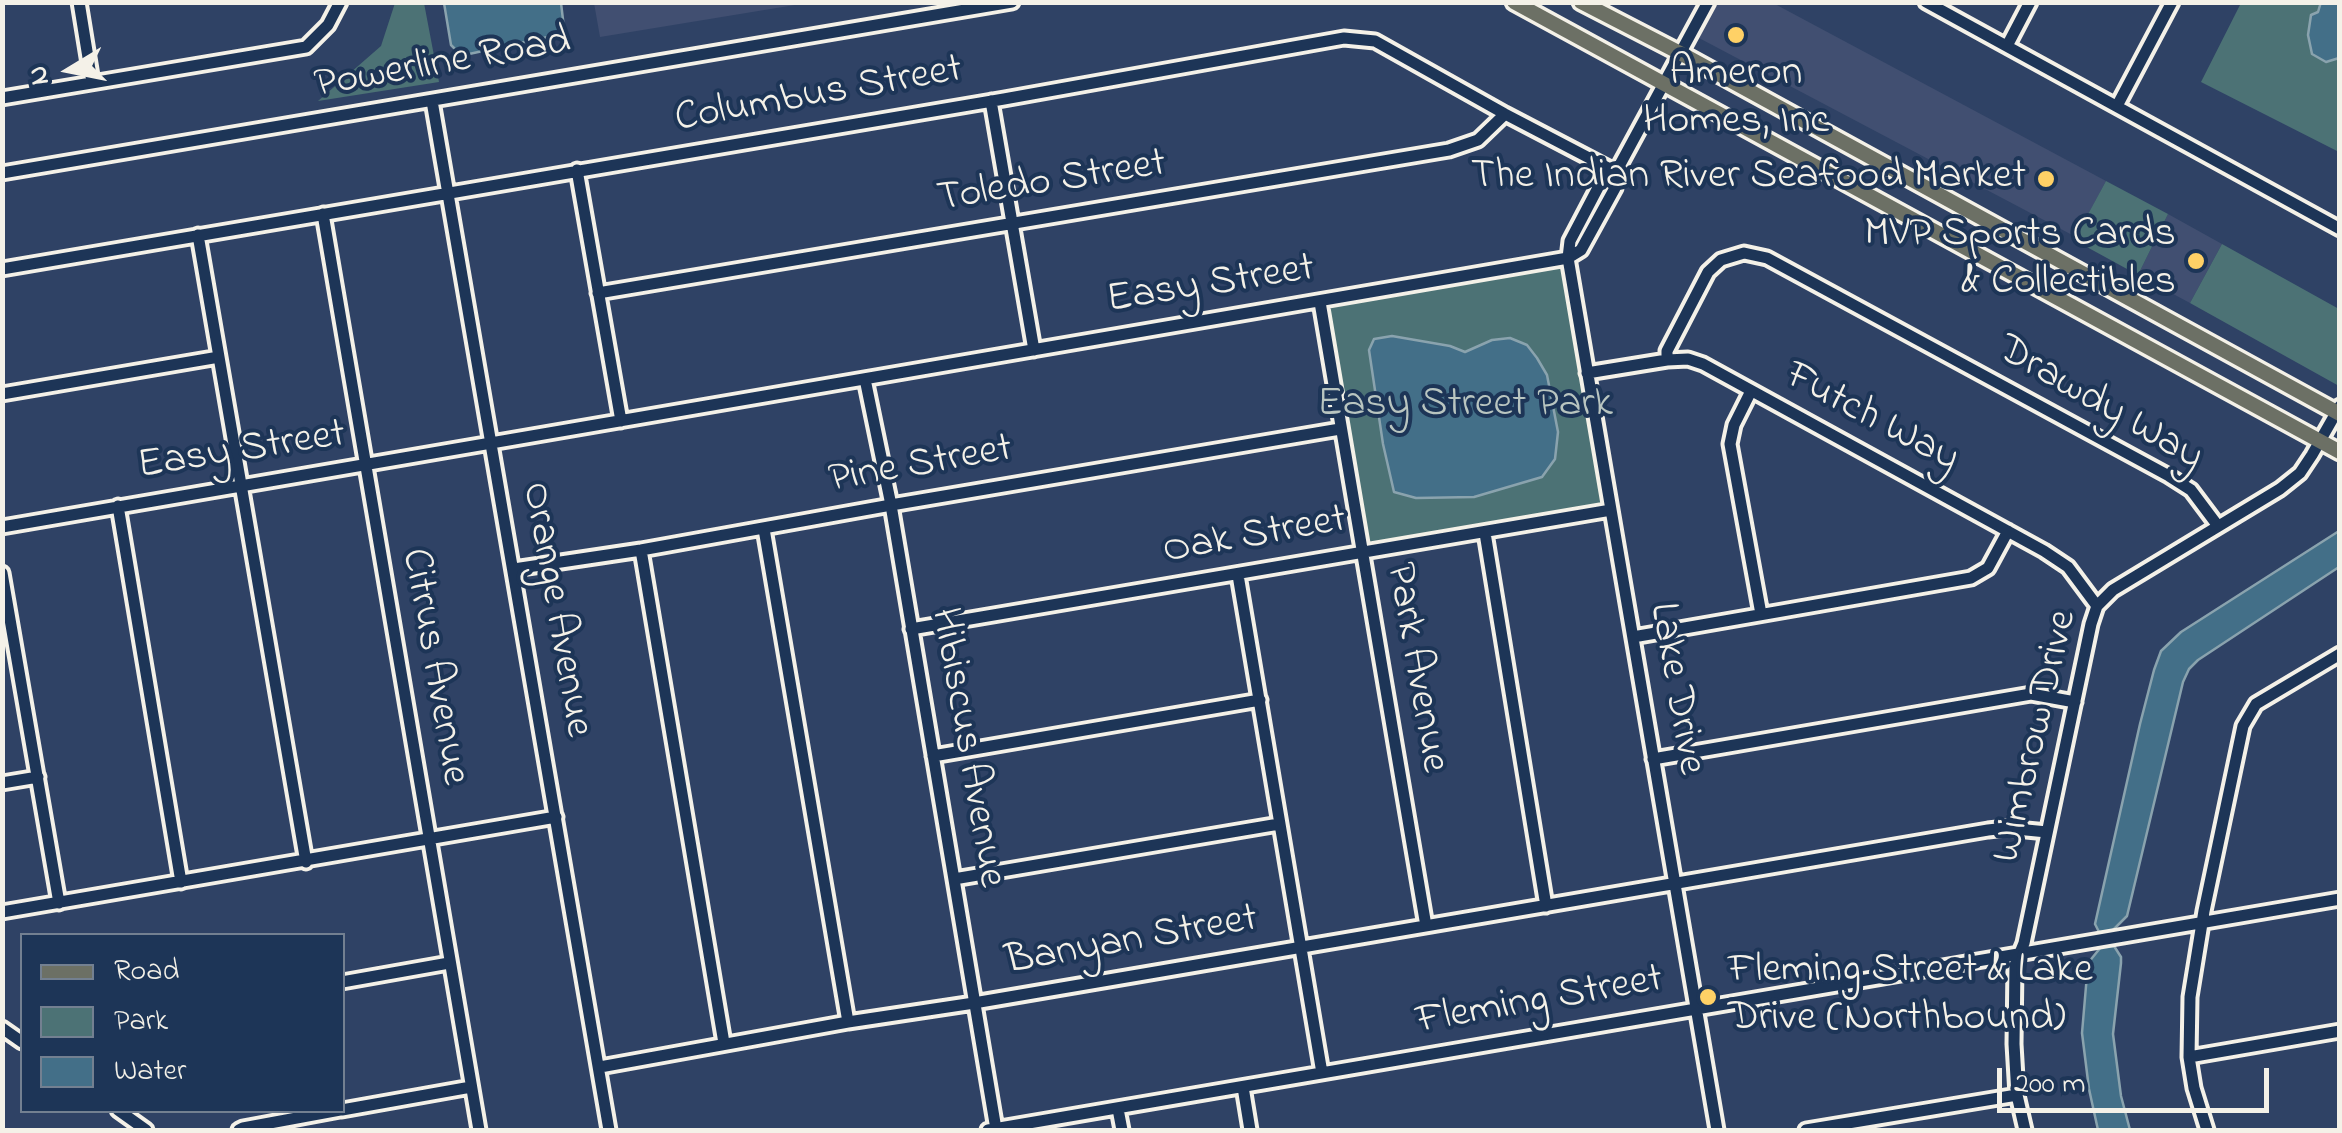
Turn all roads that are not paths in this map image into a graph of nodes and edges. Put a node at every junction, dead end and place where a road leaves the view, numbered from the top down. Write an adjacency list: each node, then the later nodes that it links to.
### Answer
1 (80, 2): 12 (street)
2 (340, 2): 12 (street)
3 (1012, 2): 16 (street, Powerline Road)
4 (1514, 2): 13 (main road)
5 (1581, 2): 11 (main road)
6 (1708, 2): 11 (street)
7 (1926, 2): 10 (street)
8 (2030, 2): 10 (street)
9 (2172, 2): 17 (street)
10 (2006, 46): 17 (street)
11 (1680, 53): 13 (street); 38 (main road)
12 (92, 82): 14 (street)
13 (1664, 84): 20 (street); 41 (main road)
14 (2, 98)
15 (992, 100): 18 (street, Columbus Street); 19 (street, Columbus Street); 24 (street)
16 (432, 102): 21 (street, Powerline Road); 22 (street, Orange Avenue)
17 (2117, 106): 25 (street)
18 (1505, 114): 20 (street, Columbus Street); 24 (street, Toledo Street)
19 (576, 170): 22 (street, Columbus Street); 29 (street)
20 (1616, 172): 27 (street)
21 (2, 173)
22 (449, 194): 23 (street, Columbus Street); 42 (street, Orange Avenue)
23 (322, 214): 26 (street, Columbus Street); 44 (street, Citrus Avenue)
24 (1013, 223): 29 (street, Toledo Street); 31 (street)
25 (2340, 230)
26 (198, 235): 28 (street, Columbus Street); 32 (street)
27 (1568, 258): 30 (street, Easy Street); 34 (street, Lake Drive)
28 (2, 269)
29 (598, 293): 39 (street)
30 (1320, 302): 31 (street, Easy Street); 40 (street, Park Avenue)
31 (1034, 350): 35 (street, Easy Street)
32 (219, 357): 37 (street); 45 (street)
33 (1667, 360): 34 (street, Futch Way); 36 (street, Futch Way); 49 (street, Drawdy Way)
34 (1587, 373): 48 (street, Lake Drive)
35 (865, 379): 39 (street, Easy Street); 46 (street, Hibiscus Avenue)
36 (1751, 391): 52 (street, Futch Way); 60 (street)
37 (2, 394)
38 (2338, 411): 41 (street, Wimbrow Drive)
39 (621, 421): 42 (street, Easy Street)
40 (1340, 429): 46 (street, Pine Street); 55 (street, Park Avenue)
41 (2320, 441): 43 (main road); 49 (street, Wimbrow Drive)
42 (493, 444): 44 (street, Easy Street); 56 (street, Orange Avenue)
43 (2340, 452)
44 (365, 465): 45 (street, Easy Street); 75 (street, Citrus Avenue)
45 (240, 486): 47 (street, Easy Street); 76 (street)
46 (890, 505): 51 (street, Pine Street); 61 (street, Hibiscus Avenue)
47 (118, 506): 50 (street, Easy Street); 78 (street)
48 (1611, 510): 53 (street, Oak Street); 62 (street, Lake Drive)
49 (2218, 526): 59 (street, Wimbrow Drive)
50 (2, 527)
51 (764, 529): 54 (street, Pine Street); 92 (street)
52 (2008, 531): 59 (street, Futch Way); 60 (street)
53 (1485, 533): 55 (street, Oak Street); 82 (street)
54 (641, 550): 56 (street, Pine Street); 94 (street)
55 (1361, 553): 58 (street, Oak Street); 85 (street, Park Avenue)
56 (514, 569): 72 (street, Orange Avenue)
57 (2, 573): 63 (street)
58 (1238, 575): 61 (street, Oak Street); 66 (street)
59 (2097, 606): 67 (street, Wimbrow Drive)
60 (1761, 614): 62 (street)
61 (911, 629): 68 (street, Hibiscus Avenue)
62 (1632, 637): 69 (street, Lake Drive)
63 (17, 654): 64 (street); 70 (street)
64 (2, 656)
65 (2338, 660): 84 (street)
66 (1260, 700): 68 (street); 73 (street)
67 (2074, 702): 69 (street); 74 (street, Wimbrow Drive)
68 (933, 756): 77 (street, Hibiscus Avenue)
69 (1654, 759): 79 (street, Lake Drive)
70 (38, 778): 71 (street); 81 (street)
71 (2, 783)
72 (556, 818): 75 (street); 96 (street, Orange Avenue)
73 (1279, 824): 77 (street); 86 (street)
74 (2048, 832): 79 (street, Banyan Street); 87 (street, Wimbrow Drive)
75 (429, 841): 76 (street); 88 (street, Citrus Avenue)
76 (306, 862): 78 (street)
77 (954, 878): 90 (street, Hibiscus Avenue)
78 (181, 882): 81 (street)
79 (1675, 883): 82 (street, Banyan Street); 91 (street, Lake Drive)
80 (2340, 900): 84 (street, Fleming Street)
81 (59, 903): 83 (street)
82 (1546, 906): 85 (street, Banyan Street)
83 (2, 912)
84 (2202, 923): 87 (street, Fleming Street); 95 (street)
85 (1426, 926): 86 (street, Banyan Street)
86 (1302, 946): 90 (street, Banyan Street); 97 (street)
87 (2020, 954): 91 (street, Fleming Street); 100 (street, Wimbrow Drive)
88 (449, 964): 89 (street); 98 (street, Citrus Avenue)
89 (345, 981)
90 (974, 1003): 92 (street, Banyan Street); 105 (street, Hibiscus Avenue)
91 (1696, 1009): 97 (street, Fleming Street); 113 (street, Lake Drive)
92 (848, 1022): 94 (street, Banyan Street)
93 (2340, 1031): 95 (street)
94 (724, 1044): 96 (street, Banyan Street)
95 (2189, 1056): 116 (street)
96 (600, 1067): 109 (street, Orange Avenue)
97 (1322, 1074): 99 (street, Fleming Street)
98 (471, 1087): 101 (street); 108 (street, Citrus Avenue)
99 (1243, 1087): 102 (street, Fleming Street); 112 (street)
100 (2017, 1094): 114 (street); 115 (street, Wimbrow Drive)
101 (345, 1109)
102 (1118, 1109): 105 (street, Fleming Street); 111 (street)
103 (122, 1113): 106 (street)
104 (325, 1113): 107 (street)
105 (996, 1129): 110 (street, Fleming Street)
106 (146, 1130)
107 (239, 1130)
108 (479, 1130)
109 (609, 1130)
110 (988, 1130)
111 (1122, 1130)
112 (1250, 1130)
113 (1717, 1130)
114 (1806, 1130)
115 (2025, 1130)
116 (2207, 1130)

